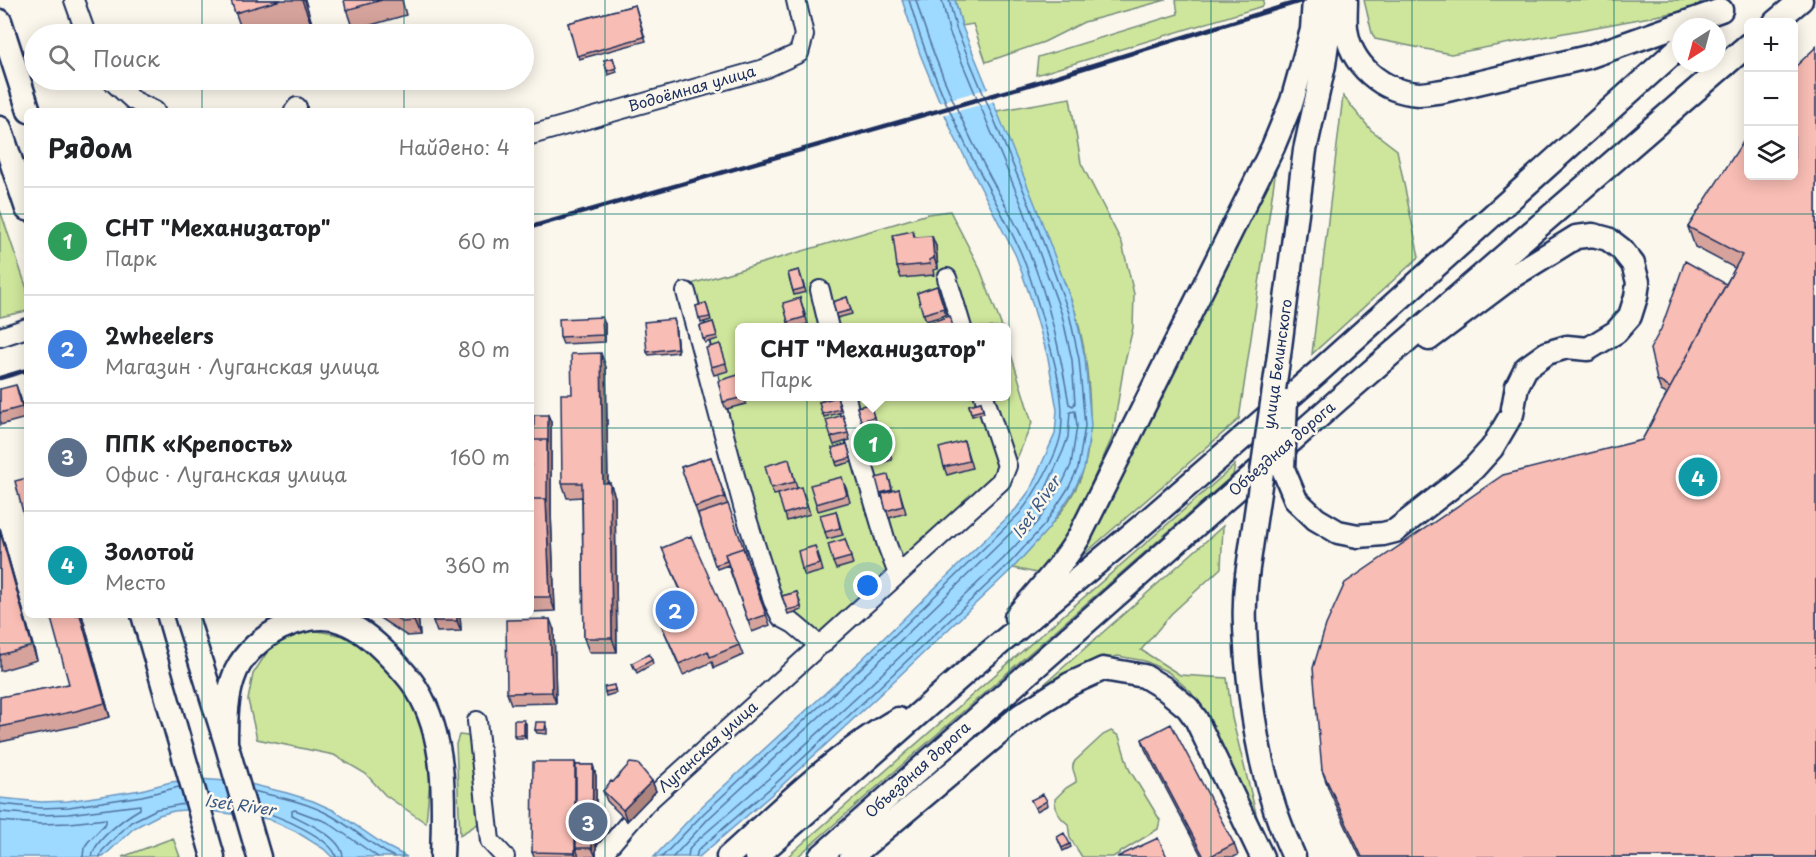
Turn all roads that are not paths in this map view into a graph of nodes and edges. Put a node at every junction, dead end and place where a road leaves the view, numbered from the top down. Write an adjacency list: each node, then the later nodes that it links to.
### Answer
1 (74, 0): 11 (street)
2 (796, 0): 19 (street, Водоёмная улица)
3 (1314, 0): 12 (main road)
4 (1333, 0): 20 (main road, улица Белинского)
5 (1346, 0): 7 (main road)
6 (1801, 0): 9 (main road)
7 (1727, 5): 8 (main road)
8 (1712, 18)
9 (1780, 18)
10 (0, 21): 16 (main road)
11 (82, 24)
12 (1312, 30): 20 (main road, улица Белинского); 37 (main road)
13 (1744, 49): 30 (main road, Объездная дорога)
14 (1672, 54): 37 (main road)
15 (122, 90): 17 (street)
16 (28, 108)
17 (149, 108)
18 (0, 128): 21 (main road)
19 (534, 134)
20 (1305, 154): 29 (main road, улица Белинского)
21 (24, 200)
22 (947, 278): 26 (street)
23 (820, 290): 25 (street)
24 (686, 292): 36 (street)
25 (828, 323)
26 (961, 323)
27 (24, 329): 28 (street)
28 (0, 337)
29 (1279, 355): 30 (main road, bridge); 53 (main road, улица Белинского, bridge)
30 (1338, 400): 50 (main road, Объездная дорога)
31 (847, 401): 33 (street)
32 (986, 401): 33 (street, Луганская улица)
33 (898, 574): 36 (street, Луганская улица)
34 (144, 618): 42 (main road)
35 (187, 618): 40 (main road)
36 (822, 644): 47 (street, Луганская улица)
37 (973, 666): 38 (main road)
38 (938, 697): 48 (main road); 49 (main road)
39 (477, 721): 46 (street)
40 (226, 743): 41 (main road); 45 (main road)
41 (253, 832): 43 (main road); 44 (main road)
42 (213, 857)
43 (259, 857)
44 (268, 857)
45 (441, 857)
46 (505, 857)
47 (600, 857)
48 (728, 857)
49 (756, 857)
50 (820, 857)
51 (851, 857): 52 (main road)
52 (1262, 857)
53 (1294, 857)

